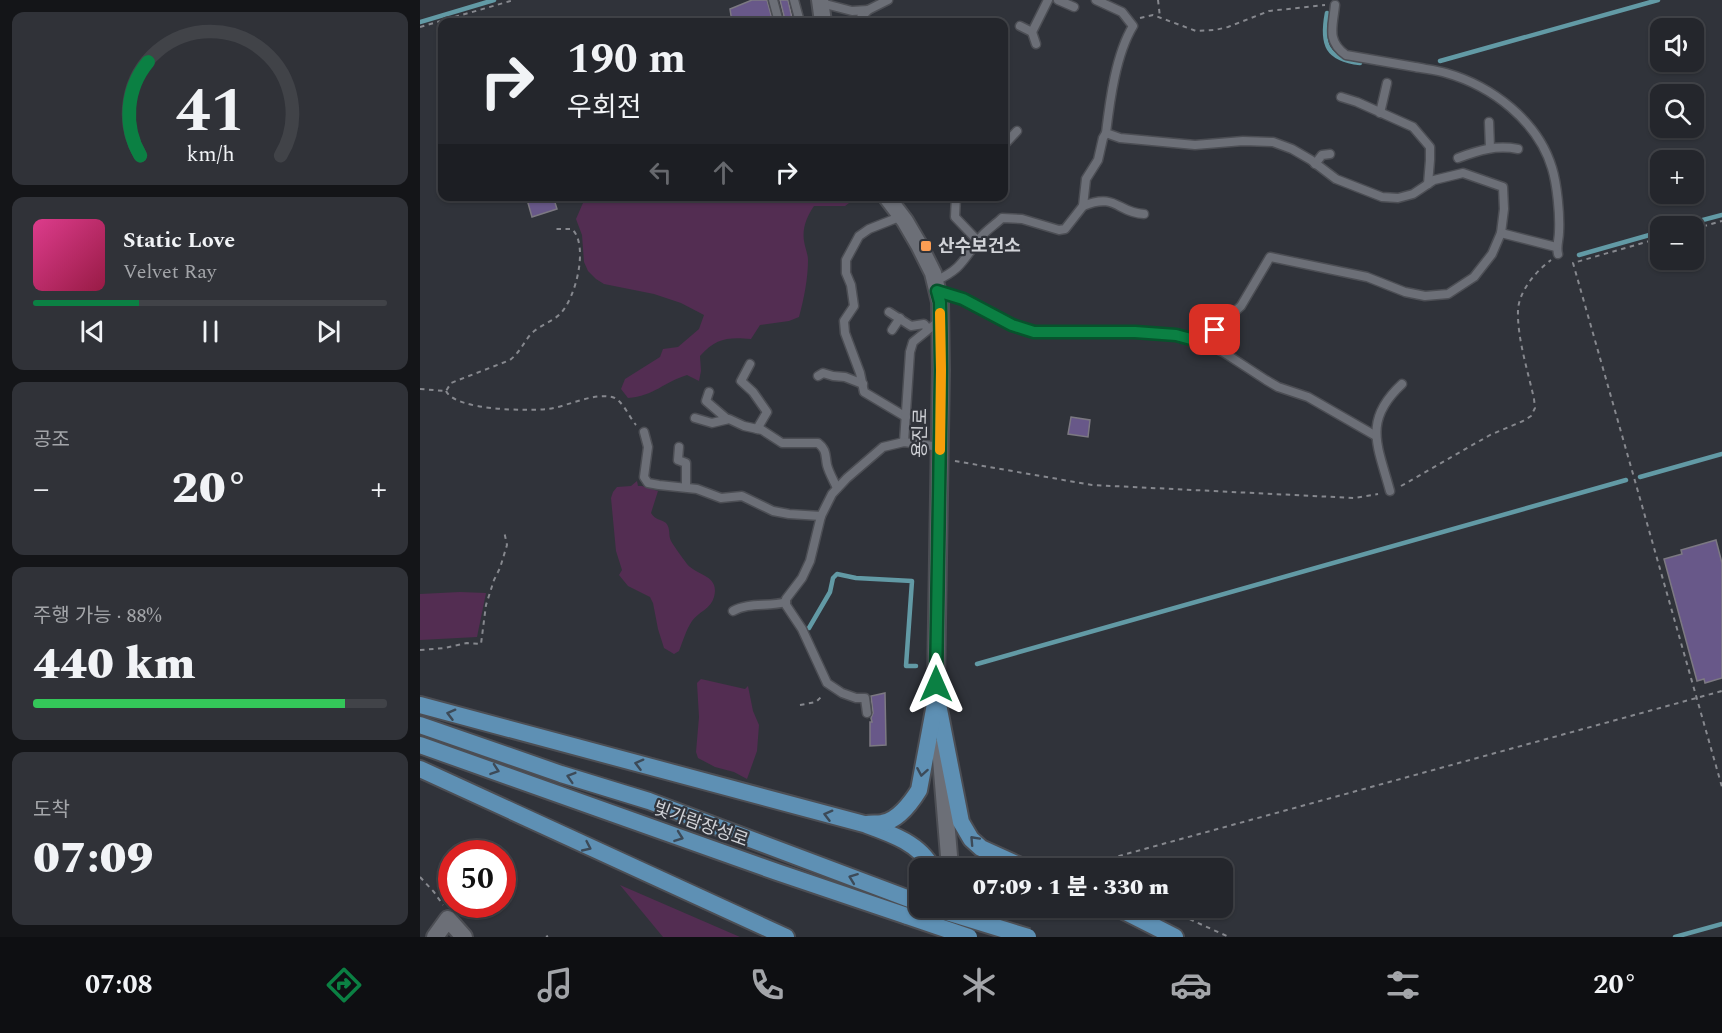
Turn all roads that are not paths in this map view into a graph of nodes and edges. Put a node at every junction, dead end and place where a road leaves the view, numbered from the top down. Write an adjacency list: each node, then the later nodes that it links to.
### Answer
1 (773, 0): 11 (lane)
2 (794, 0): 12 (lane)
3 (888, 0): 10 (lane)
4 (1048, 0): 16 (lane)
5 (1058, 0): 9 (lane)
6 (1096, 0): 23 (lane)
7 (820, 2): 10 (lane); 13 (main road)
8 (1335, 5): 36 (lane)
9 (1074, 7)
10 (868, 10): 14 (lane)
11 (778, 18)
12 (799, 18)
13 (822, 18)
14 (861, 18)
15 (1020, 26): 16 (lane)
16 (1032, 32): 17 (lane)
17 (1036, 44)
18 (1387, 83): 20 (lane)
19 (1341, 97): 20 (lane)
20 (1380, 112): 30 (lane)
21 (1489, 122): 25 (lane)
22 (1017, 131): 24 (lane)
23 (1106, 133): 28 (lane); 33 (lane)
24 (1008, 141)
25 (1490, 148): 26 (lane); 29 (lane)
26 (1518, 149)
27 (1330, 154): 28 (lane)
28 (1315, 164): 30 (lane)
29 (1463, 173): 30 (lane); 36 (lane)
30 (1428, 184)
31 (890, 201): 35 (main road, 용진로)
32 (956, 201): 37 (lane)
33 (1083, 206): 34 (lane); 37 (lane)
34 (1144, 214)
35 (902, 216): 38 (main road, 용진로); 46 (lane)
36 (1502, 233): 43 (lane)
37 (978, 241): 38 (lane)
38 (936, 286): 41 (main road, 용진로); 43 (lane)
39 (889, 312): 40 (lane)
40 (900, 318): 41 (lane); 42 (lane)
41 (934, 324): 49 (lane); 57 (main road, 용진로)
42 (892, 330)
43 (1202, 342): 54 (lane)
44 (750, 364): 52 (lane)
45 (818, 376): 46 (lane)
46 (863, 384): 49 (lane)
47 (1402, 384): 54 (lane)
48 (709, 392): 51 (lane)
49 (906, 417): 55 (lane)
50 (695, 418): 51 (lane)
51 (727, 419): 52 (lane)
52 (757, 429): 59 (lane)
53 (644, 432): 58 (lane)
54 (1376, 436): 60 (lane)
55 (904, 442): 57 (lane); 59 (lane)
56 (679, 447): 58 (lane)
57 (940, 453): 64 (main road, 용진로)
58 (686, 487): 61 (lane)
59 (837, 488): 61 (lane)
60 (1390, 491)
61 (821, 516): 62 (lane)
62 (786, 602): 63 (lane); 66 (lane)
63 (733, 611)
64 (936, 689): 70 (highway, one-way to 70); 72 (main road, 용진로); 73 (highway, one-way to 64)
65 (420, 705): 70 (highway, one-way to 65)
66 (867, 713)
67 (420, 725): 74 (highway, 빛가람장성로, one-way to 67)
68 (420, 744): 80 (highway, 빛가람장성로, one-way to 80, bridge)
69 (420, 769): 79 (highway, one-way to 79)
70 (864, 824): 71 (highway)
71 (926, 858)
72 (949, 858)
73 (1003, 858)
74 (909, 899)
75 (966, 918): 81 (highway, bridge)
76 (1138, 918): 82 (highway)
77 (435, 937): 78 (main road)
78 (464, 937)
79 (786, 937)
80 (969, 937)
81 (1028, 937)
82 (1175, 937)

